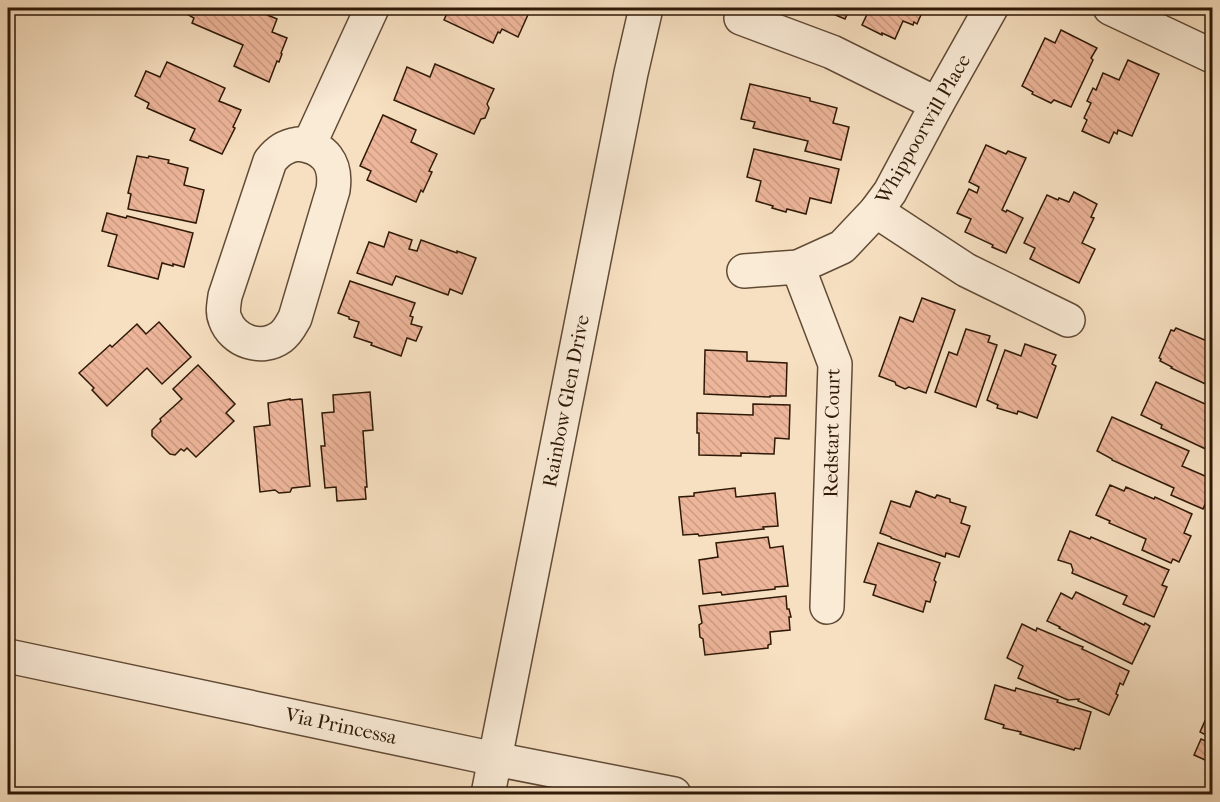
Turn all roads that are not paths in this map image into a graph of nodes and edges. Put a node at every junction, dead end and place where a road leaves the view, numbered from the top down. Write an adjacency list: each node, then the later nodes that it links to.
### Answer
1 (372, 8): 8 (street)
2 (646, 8): 15 (street, Rainbow Glen Drive)
3 (991, 8): 7 (street, Whippoorwill Place)
4 (1110, 8): 6 (street)
5 (741, 18): 7 (street)
6 (1212, 56)
7 (937, 104): 9 (street, Whippoorwill Place)
8 (309, 145): 8 (street)
9 (876, 211): 10 (street, Whippoorwill Place); 12 (street)
10 (798, 267): 11 (street, Whippoorwill Place); 13 (street, Redstart Court)
11 (744, 271)
12 (1068, 320)
13 (827, 607)
14 (8, 656): 15 (street, Via Princessa)
15 (495, 759): 16 (street, Rainbow Glen Drive); 17 (street, Via Princessa)
16 (488, 795)
17 (674, 795)

